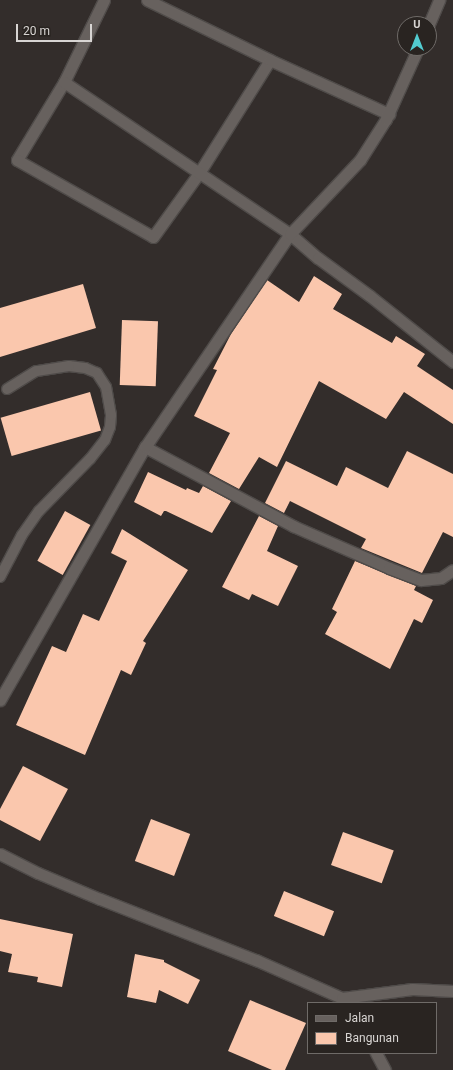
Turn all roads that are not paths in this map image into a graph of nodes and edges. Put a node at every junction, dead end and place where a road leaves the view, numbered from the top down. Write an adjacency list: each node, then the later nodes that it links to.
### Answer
1 (104, 0): 7 (street)
2 (147, 0): 6 (street)
3 (438, 0): 4 (street)
4 (431, 16)
5 (414, 56): 8 (street)
6 (270, 60): 8 (street); 9 (street)
7 (64, 82): 9 (street); 9 (street)
8 (388, 114): 10 (street)
9 (199, 173): 10 (street)
10 (290, 234): 11 (street); 13 (street)
11 (453, 362)
12 (7, 389): 15 (lane)
13 (145, 447): 14 (street); 16 (street)
14 (453, 570)
15 (0, 577)
16 (0, 700)
17 (0, 854): 19 (street)
18 (453, 991): 19 (street)
19 (343, 1001)
20 (376, 1054): 21 (street)
21 (384, 1070)

